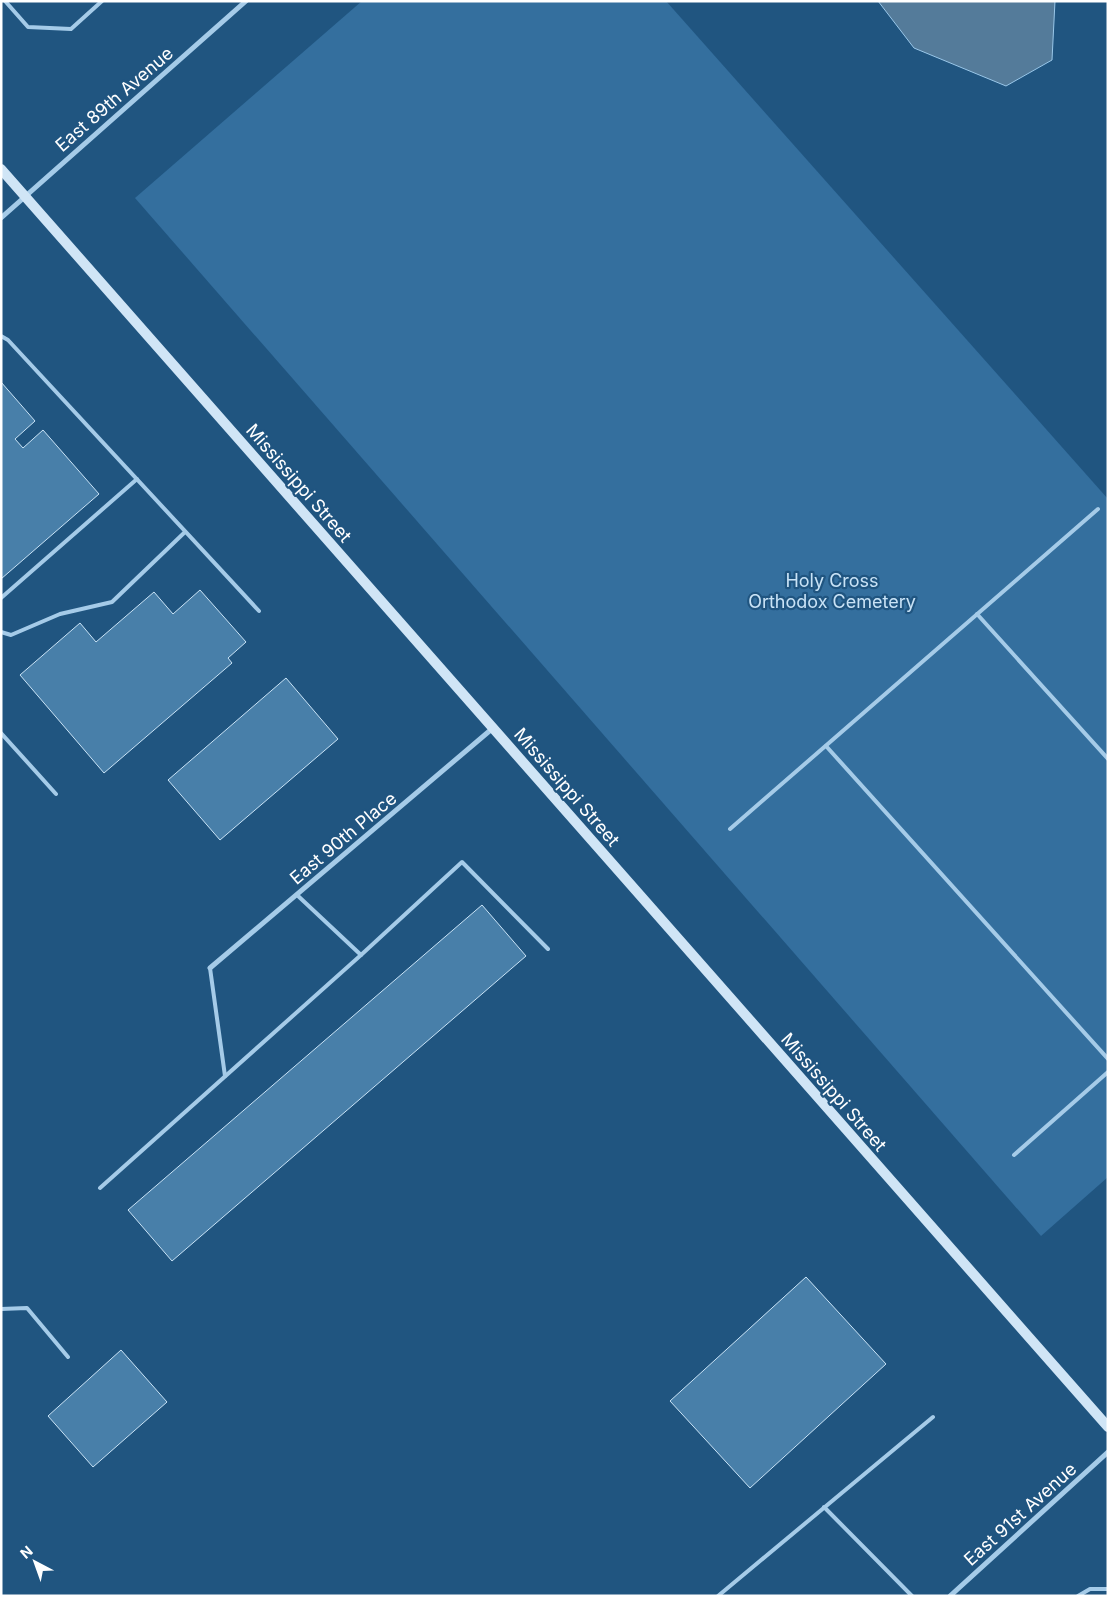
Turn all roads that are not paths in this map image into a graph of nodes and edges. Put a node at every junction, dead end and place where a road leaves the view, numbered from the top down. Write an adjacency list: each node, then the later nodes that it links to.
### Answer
1 (6, 1): 2 (lane)
2 (102, 1)
3 (246, 1): 5 (street, East 89th Avenue)
4 (1, 169): 5 (street, Mississippi Street)
5 (25, 196): 6 (street, East 89th Avenue); 15 (street, Mississippi Street)
6 (1, 218)
7 (1, 336): 8 (lane)
8 (136, 479): 10 (lane); 11 (lane)
9 (1098, 509): 13 (lane)
10 (186, 532): 12 (lane); 14 (lane)
11 (1, 598)
12 (258, 611)
13 (977, 614): 17 (lane); 18 (lane)
14 (1, 632)
15 (493, 728): 21 (street, East 90th Place); 33 (street, Mississippi Street)
16 (1, 733): 19 (lane)
17 (826, 746): 20 (lane); 25 (lane)
18 (1108, 759)
19 (56, 794)
20 (730, 829)
21 (297, 895): 23 (lane); 24 (street, East 90th Place)
22 (548, 948): 23 (lane)
23 (361, 955): 27 (lane)
24 (210, 968): 27 (lane)
25 (1108, 1059)
26 (1108, 1072): 28 (lane)
27 (225, 1076): 29 (lane)
28 (1014, 1155)
29 (100, 1188)
30 (1, 1309): 31 (lane)
31 (68, 1357)
32 (933, 1417): 35 (lane)
33 (1108, 1427)
34 (1108, 1452): 39 (street, East 91st Avenue)
35 (824, 1507): 37 (lane); 38 (lane)
36 (1108, 1589): 40 (lane)
37 (718, 1596)
38 (912, 1596)
39 (950, 1596)
40 (1078, 1596)

